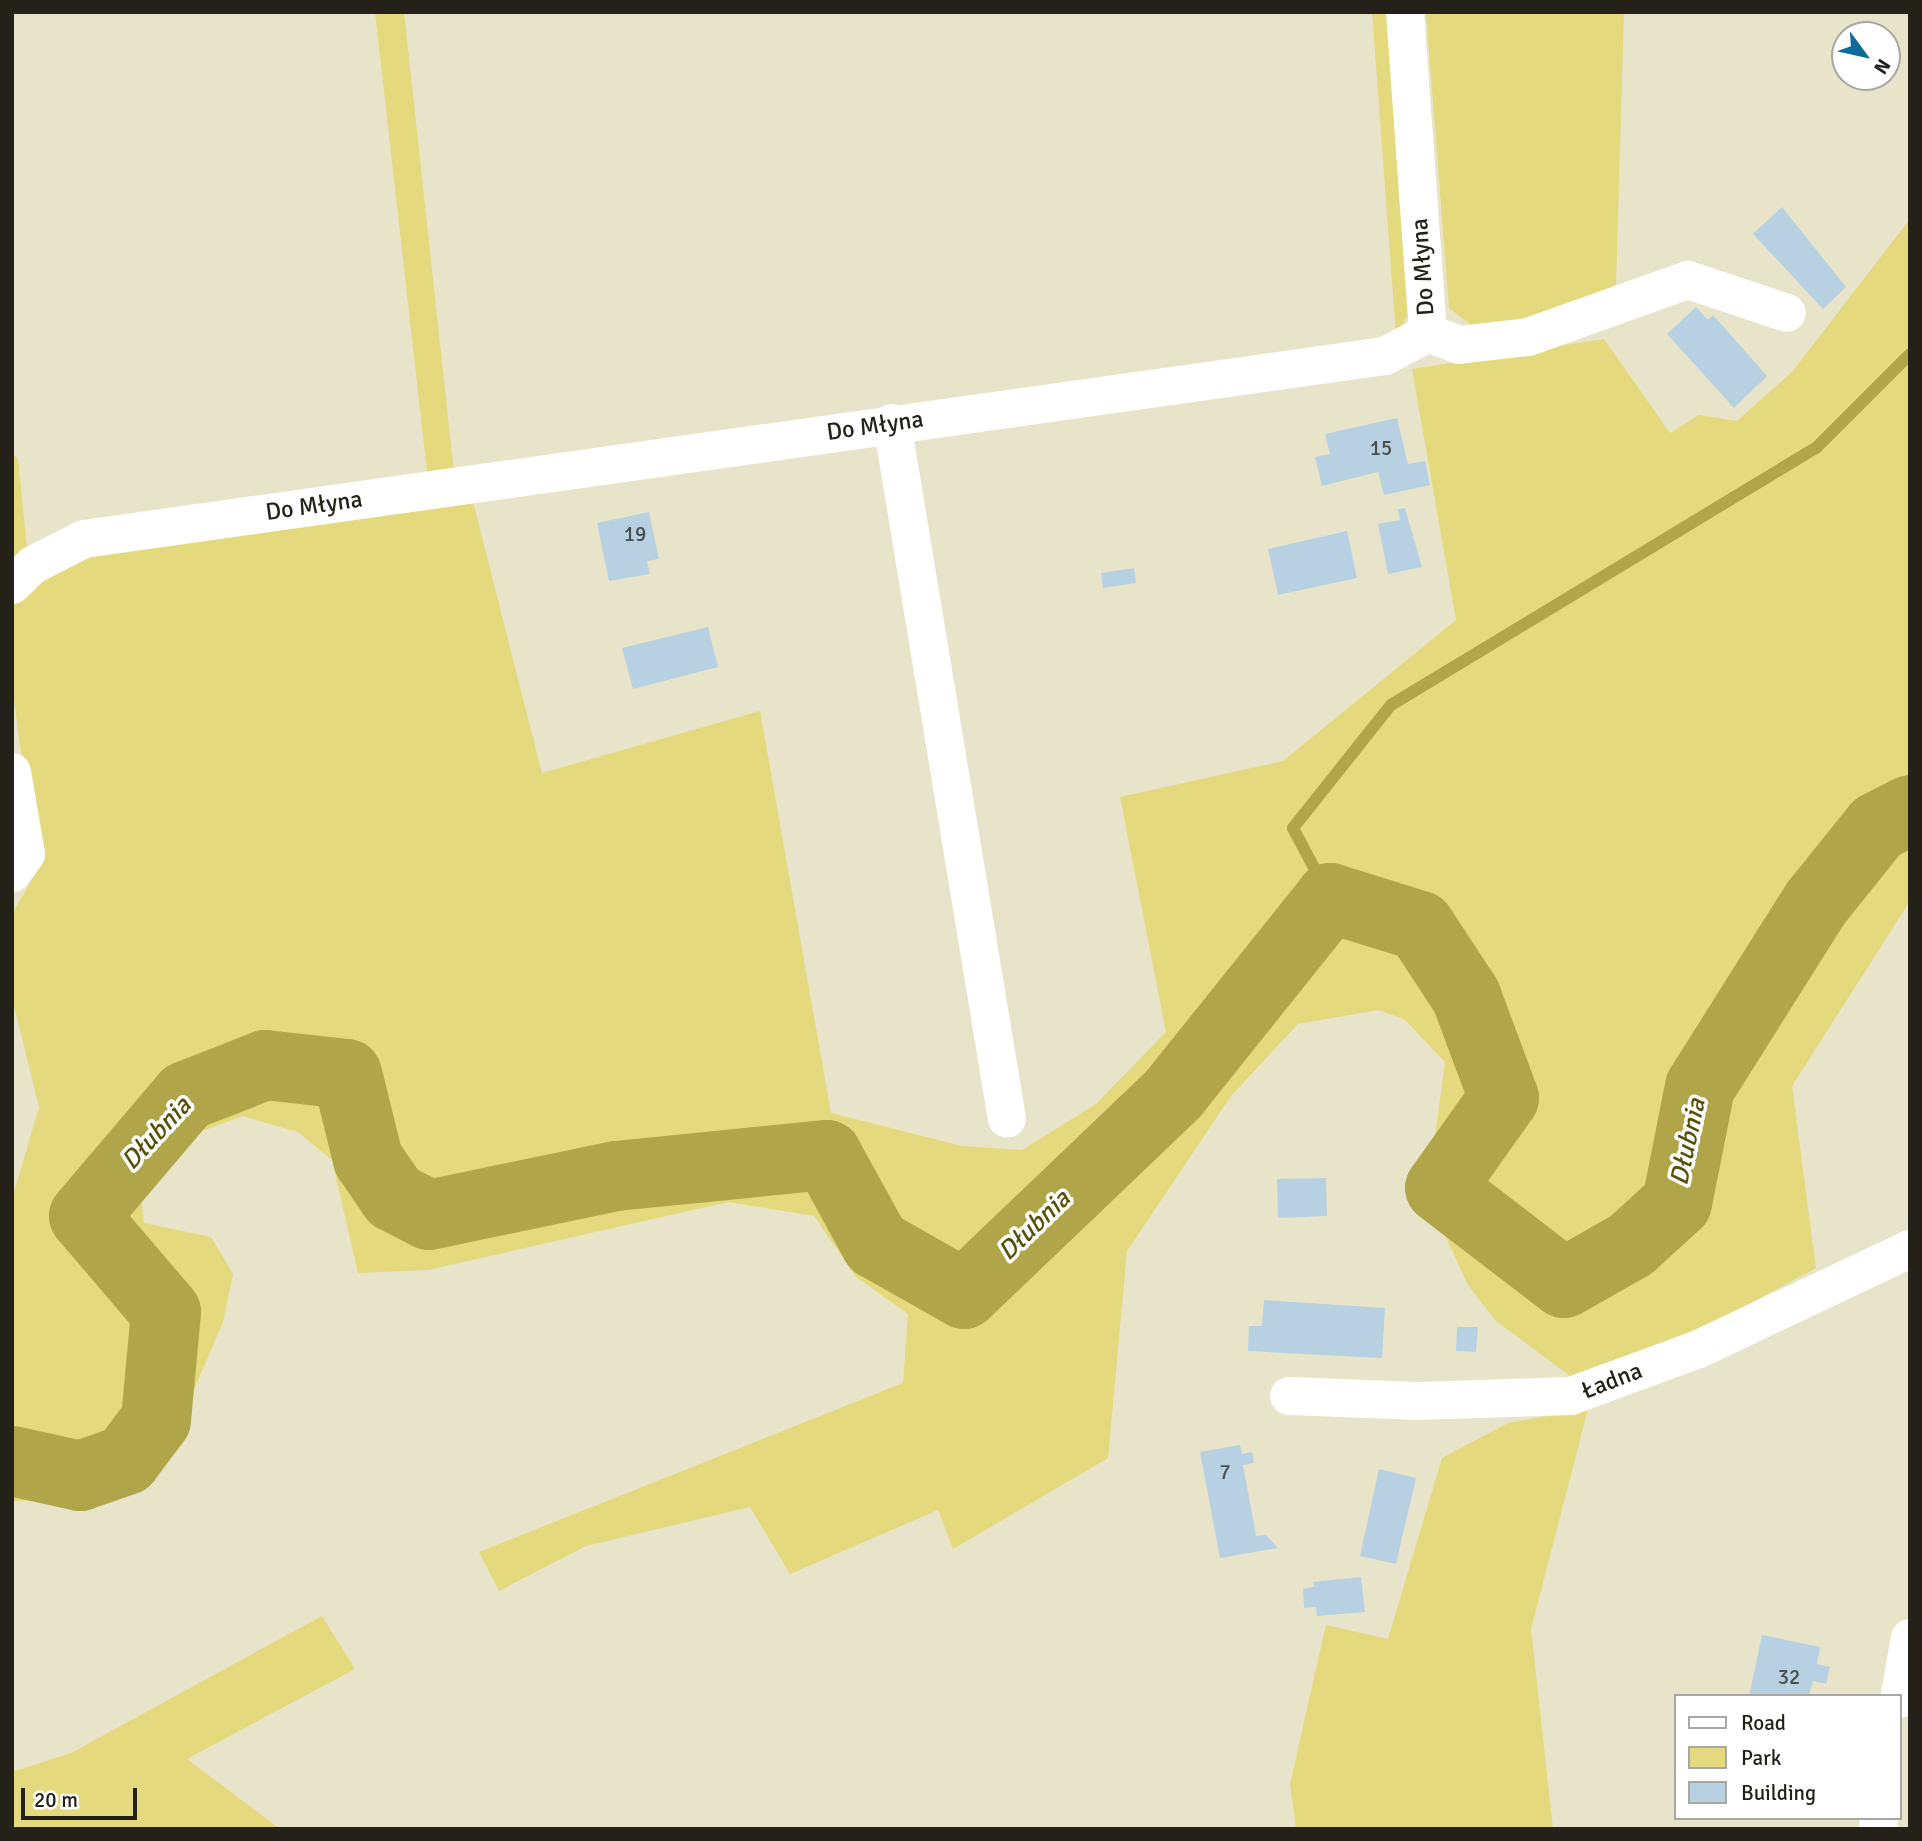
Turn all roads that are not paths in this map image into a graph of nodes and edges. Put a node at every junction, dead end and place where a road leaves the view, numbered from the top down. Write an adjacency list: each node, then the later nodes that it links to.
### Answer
1 (1405, 12): 3 (street, Do Młyna)
2 (1787, 313): 3 (street)
3 (1428, 333): 4 (street, Do Młyna)
4 (892, 424): 5 (street, Do Młyna); 8 (street)
5 (12, 585)
6 (12, 772): 7 (street)
7 (12, 873)
8 (1007, 1119)
9 (1910, 1250): 10 (street, Ładna)
10 (1289, 1396)
11 (1910, 1638): 12 (street)
12 (1900, 1694)

